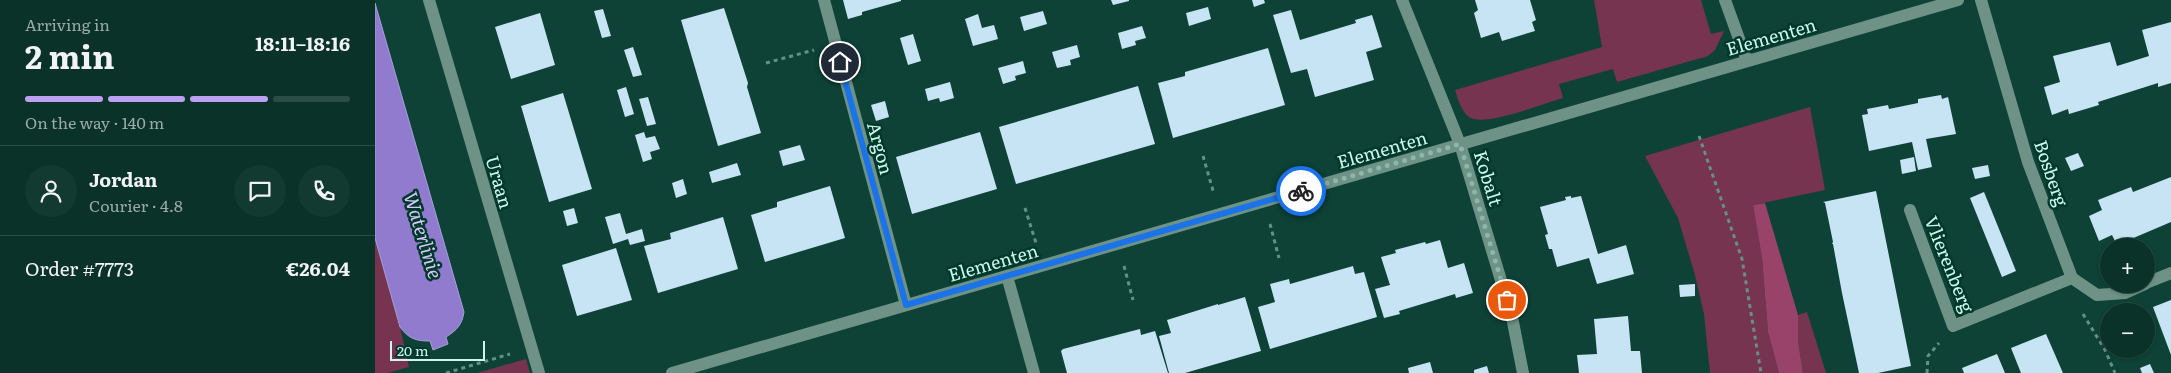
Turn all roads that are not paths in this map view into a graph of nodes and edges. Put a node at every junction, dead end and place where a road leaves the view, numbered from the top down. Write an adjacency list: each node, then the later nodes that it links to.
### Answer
1 (429, 0): 16 (street, Uraan)
2 (824, 0): 15 (street, Argon)
3 (1401, 0): 8 (street, Kobalt)
4 (1725, 0): 7 (street)
5 (1957, 0): 7 (street, Elementen)
6 (1981, 0): 12 (street, Bosberg)
7 (1747, 61): 8 (street, Elementen)
8 (1460, 144): 11 (street, Elementen); 19 (street, Kobalt)
9 (1910, 210): 12 (street, Vlierenberg)
10 (2171, 273): 13 (street)
11 (1007, 276): 15 (street, Elementen); 18 (street)
12 (2072, 278): 14 (street)
13 (2155, 280)
14 (2125, 293)
15 (906, 305): 17 (street, Elementen)
16 (539, 373)
17 (672, 373)
18 (1034, 373)
19 (1523, 373)

